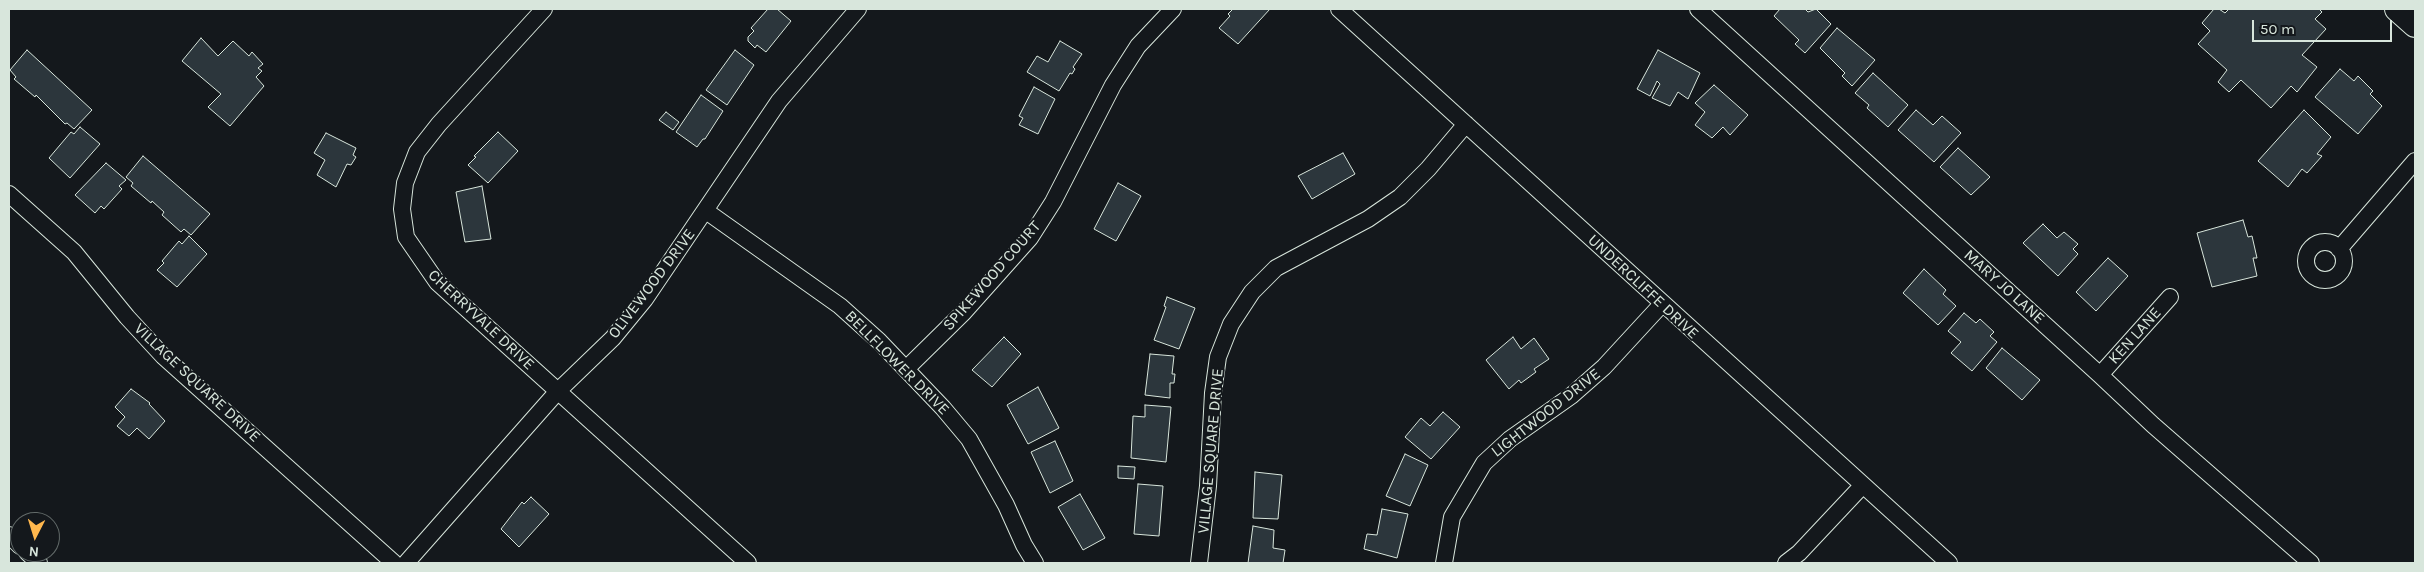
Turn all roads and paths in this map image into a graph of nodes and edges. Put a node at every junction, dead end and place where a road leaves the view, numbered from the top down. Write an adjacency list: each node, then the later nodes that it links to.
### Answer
1 (544, 9): 17 (street, CHERRYVALE DRIVE)
2 (858, 9): 11 (street, OLIVEWOOD DRIVE)
3 (1174, 9): 15 (street, SPIKEWOOD COURT)
4 (1339, 9): 8 (street, UNDERCLIFFE DRIVE)
5 (1698, 9): 16 (street, MARY JO LANE)
6 (2397, 9): 7 (street)
7 (2415, 25)
8 (1466, 124): 14 (street, UNDERCLIFFE DRIVE); 23 (street, VILLAGE SQUARE DRIVE)
9 (2415, 161): 12 (street)
10 (9, 194): 19 (street, VILLAGE SQUARE DRIVE)
11 (706, 211): 15 (street, BELLFLOWER DRIVE); 17 (street, OLIVEWOOD DRIVE)
12 (2339, 248)
13 (2170, 297): 16 (street, KEN LANE)
14 (1662, 304): 18 (street, UNDERCLIFFE DRIVE); 24 (street, LIGHTWOOD DRIVE)
15 (906, 369): 22 (street, BELLFLOWER DRIVE)
16 (2100, 375): 27 (street, MARY JO LANE)
17 (558, 391): 20 (street, OLIVEWOOD DRIVE); 21 (street, CHERRYVALE DRIVE)
18 (1862, 486): 25 (street); 26 (street, UNDERCLIFFE DRIVE)
19 (394, 563)
20 (406, 563)
21 (748, 563)
22 (1035, 563)
23 (1199, 563)
24 (1444, 563)
25 (1786, 563)
26 (1949, 563)
27 (2311, 563)

